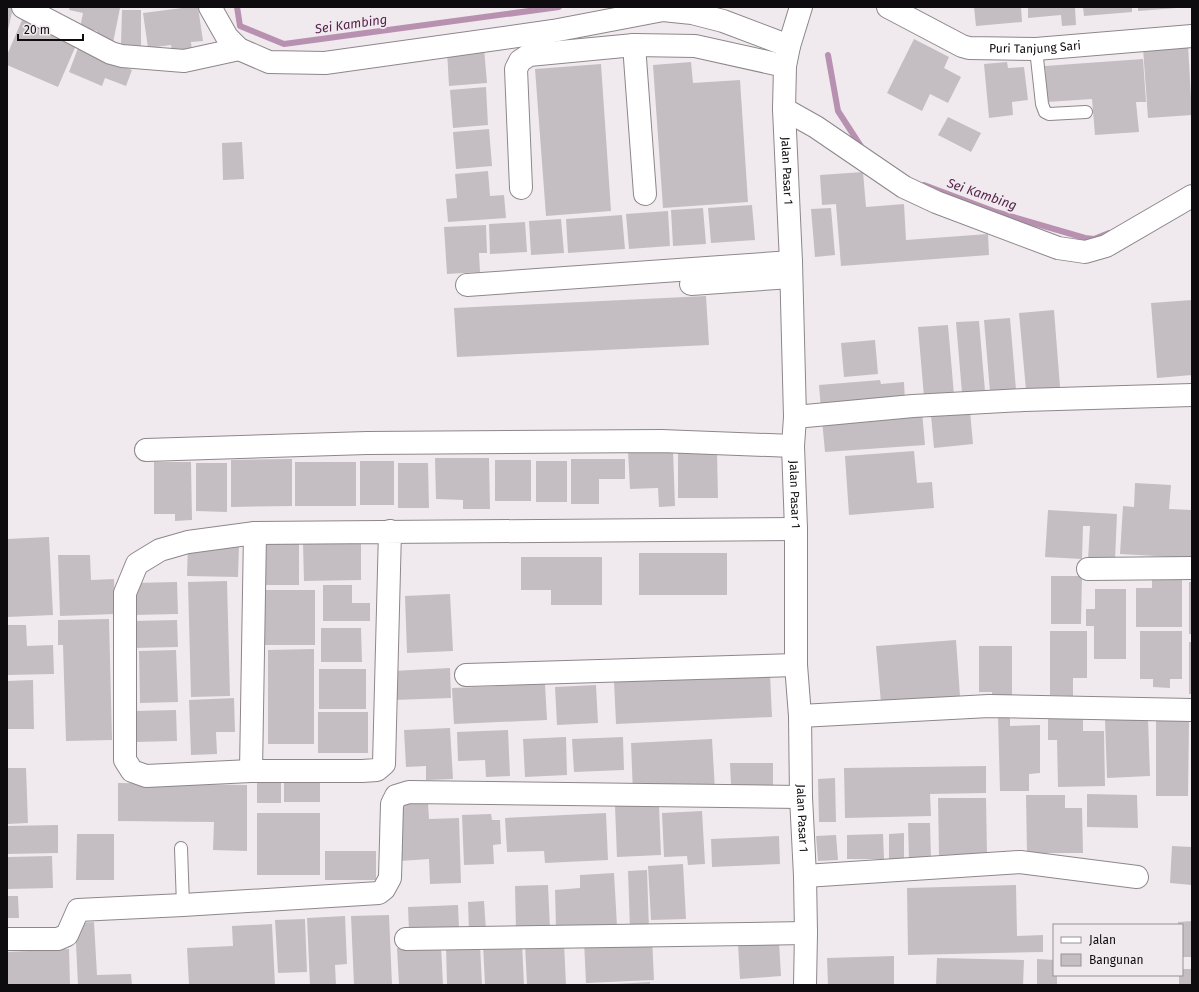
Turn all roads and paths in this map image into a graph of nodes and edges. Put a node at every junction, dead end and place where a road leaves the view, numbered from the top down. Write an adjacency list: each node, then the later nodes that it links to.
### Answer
1 (23, 7): 7 (street)
2 (210, 7): 7 (street)
3 (888, 7): 9 (street, Puri Tanjung Sari)
4 (801, 8): 8 (street, Jalan Pasar 1)
5 (1192, 36): 9 (street, Puri Tanjung Sari)
6 (634, 45): 8 (street); 12 (street); 13 (street)
7 (239, 49): 8 (street)
8 (789, 49): 10 (street, Jalan Pasar 1)
9 (1036, 49): 11 (lane)
10 (784, 109): 14 (street); 15 (street, Jalan Pasar 1)
11 (1086, 112)
12 (521, 188)
13 (645, 194)
14 (1192, 196)
15 (791, 270): 16 (street); 18 (street, Jalan Pasar 1)
16 (468, 291)
17 (1192, 395): 18 (street)
18 (795, 417): 19 (street, Jalan Pasar 1)
19 (793, 446): 20 (street); 21 (street, Jalan Pasar 1)
20 (146, 450)
21 (796, 530): 22 (street); 26 (street, Jalan Pasar 1)
22 (390, 531): 23 (street); 30 (street)
23 (255, 533): 30 (street); 30 (street)
24 (1192, 568): 25 (street)
25 (1088, 569)
26 (796, 665): 27 (street); 29 (street, Jalan Pasar 1)
27 (466, 675)
28 (1192, 710): 29 (street)
29 (800, 716): 31 (street, Jalan Pasar 1)
30 (251, 771)
31 (801, 797): 33 (street, Jalan Pasar 1); 35 (street)
32 (180, 848): 35 (lane)
33 (805, 876): 34 (street); 36 (street, Jalan Pasar 1)
34 (1137, 877)
35 (183, 905): 37 (street)
36 (806, 933): 38 (street); 39 (street, Jalan Pasar 1)
37 (7, 939)
38 (406, 940)
39 (805, 985)

